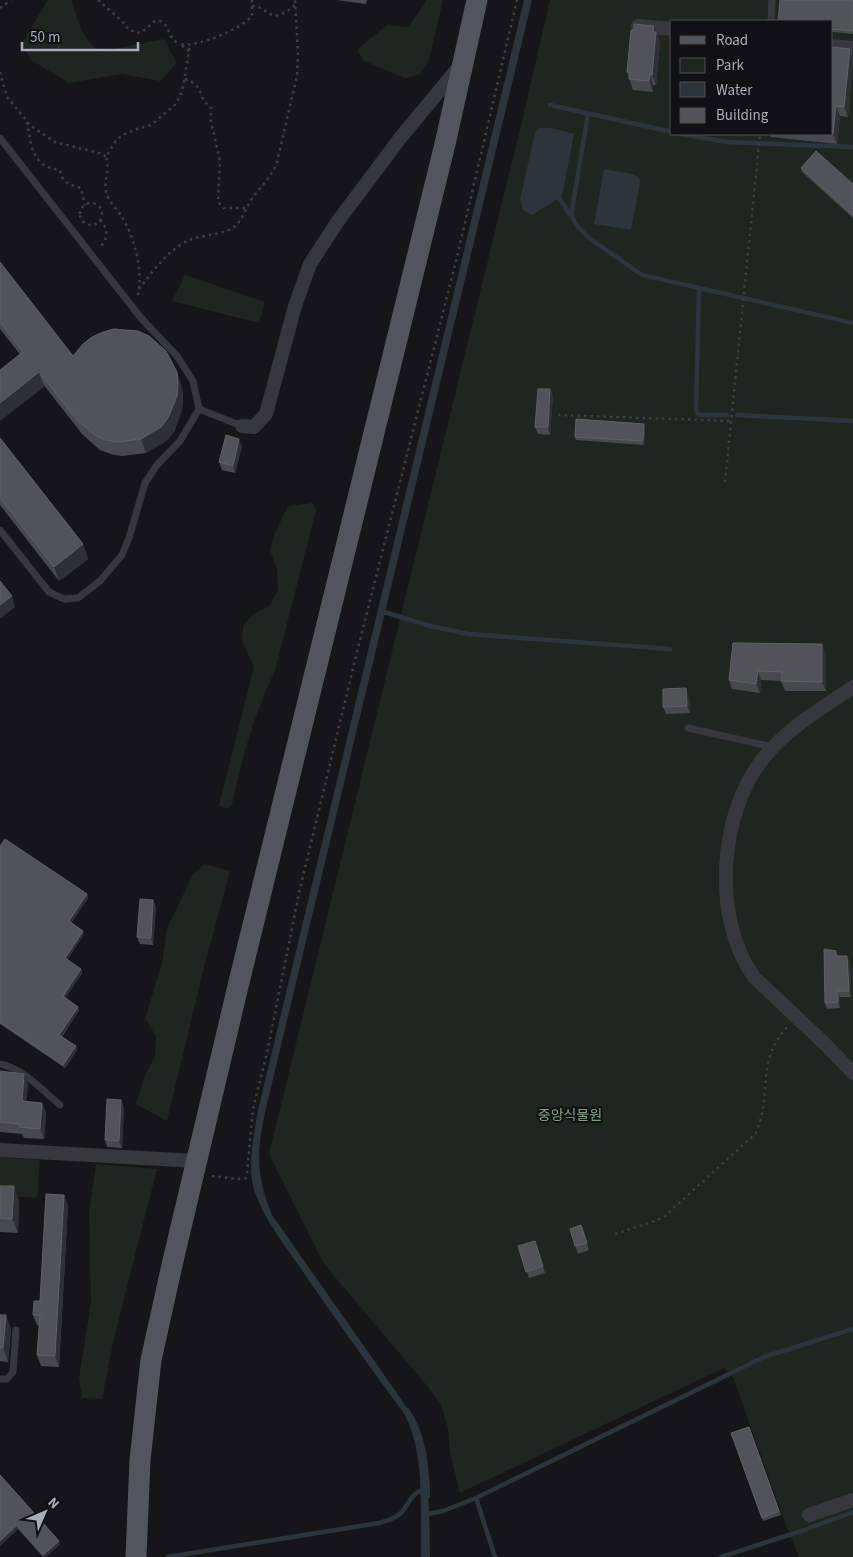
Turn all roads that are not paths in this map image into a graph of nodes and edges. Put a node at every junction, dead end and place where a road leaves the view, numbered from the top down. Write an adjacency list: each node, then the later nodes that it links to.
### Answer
1 (477, 0): 8 (main road)
2 (772, 0): 3 (lane)
3 (770, 20)
4 (637, 26): 5 (street)
5 (670, 30)
6 (833, 46): 7 (street)
7 (853, 48)
8 (463, 62): 11 (street); 20 (main road)
9 (0, 138): 10 (lane)
10 (199, 409): 11 (lane); 12 (lane)
11 (242, 426)
12 (0, 530)
13 (853, 687): 15 (street)
14 (688, 728): 15 (lane)
15 (773, 747): 17 (street)
16 (0, 1064): 18 (lane)
17 (853, 1073)
18 (60, 1105)
19 (0, 1150): 20 (street)
20 (195, 1168): 25 (main road)
21 (16, 1330): 22 (lane)
22 (0, 1379)
23 (853, 1500): 24 (street)
24 (809, 1516)
25 (136, 1557)

